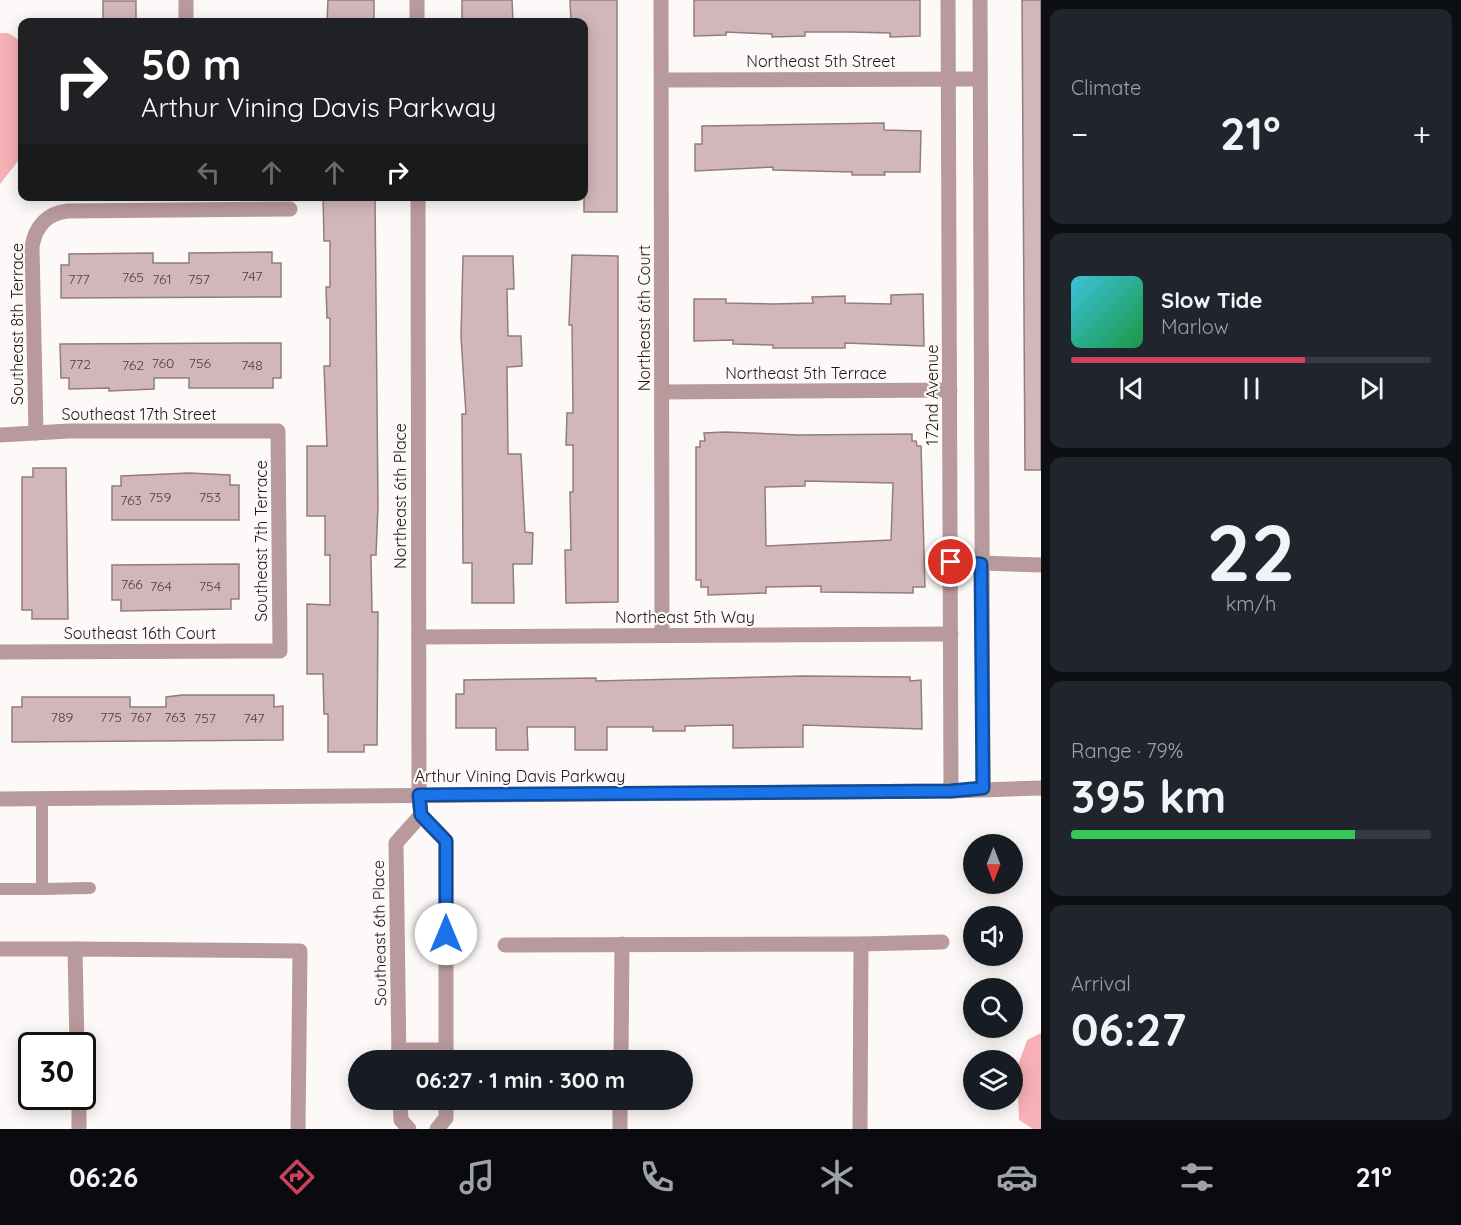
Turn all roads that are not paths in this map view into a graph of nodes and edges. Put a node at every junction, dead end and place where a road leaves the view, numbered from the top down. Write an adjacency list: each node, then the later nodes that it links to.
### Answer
1 (186, 0): 6 (street)
2 (417, 0): 7 (street)
3 (661, 0): 10 (street, Northeast 6th Court)
4 (948, 0): 8 (street, 172nd Avenue)
5 (980, 0): 9 (street)
6 (186, 18)
7 (417, 18)
8 (949, 79): 9 (street, Northeast 5th Street); 10 (street, Northeast 5th Street); 14 (street, 172nd Avenue)
9 (980, 79): 20 (street)
10 (662, 80): 15 (street, Northeast 6th Court)
11 (418, 201): 24 (street, Northeast 6th Place)
12 (186, 203): 13 (street); 17 (street, Southeast 8th Terrace)
13 (290, 209)
14 (950, 390): 15 (street, Northeast 5th Terrace); 19 (street, 172nd Avenue)
15 (662, 392): 23 (street, Northeast 6th Court)
16 (278, 431): 17 (street, Southeast 17th Street); 25 (street, Southeast 7th Terrace)
17 (36, 433): 18 (street, Southeast 17th Street)
18 (0, 435)
19 (951, 562): 20 (street); 22 (street, 172nd Avenue)
20 (981, 564): 21 (street); 27 (street)
21 (1041, 565)
22 (951, 634): 23 (street, Northeast 5th Way); 29 (street, 172nd Avenue)
23 (662, 635): 24 (street, Northeast 5th Way)
24 (419, 637): 30 (street, Northeast 6th Place)
25 (280, 651): 26 (street, Southeast 16th Court)
26 (0, 652)
27 (983, 788): 28 (street, Arthur Vining Davis Parkway); 29 (street, Arthur Vining Davis Parkway)
28 (1041, 788)
29 (951, 791): 30 (street, Arthur Vining Davis Parkway)
30 (419, 795): 31 (street, Arthur Vining Davis Parkway); 33 (street)
31 (42, 798): 32 (street, Arthur Vining Davis Parkway); 36 (lane)
32 (0, 799)
33 (421, 815): 44 (street, Southeast 6th Place); 45 (street)
34 (90, 888): 36 (lane)
35 (0, 889): 36 (lane)
36 (42, 889)
37 (942, 942): 39 (street)
38 (622, 944): 39 (street); 40 (street); 46 (street)
39 (861, 944): 56 (street)
40 (505, 945)
41 (0, 949): 42 (street)
42 (75, 949): 43 (street); 52 (street)
43 (77, 1032)
44 (399, 1050)
45 (446, 1050)
46 (621, 1050)
47 (78, 1110): 51 (street)
48 (400, 1110): 53 (street)
49 (446, 1110): 54 (street)
50 (620, 1110): 55 (street)
51 (79, 1129)
52 (298, 1129)
53 (409, 1129)
54 (437, 1129)
55 (620, 1129)
56 (860, 1129)

